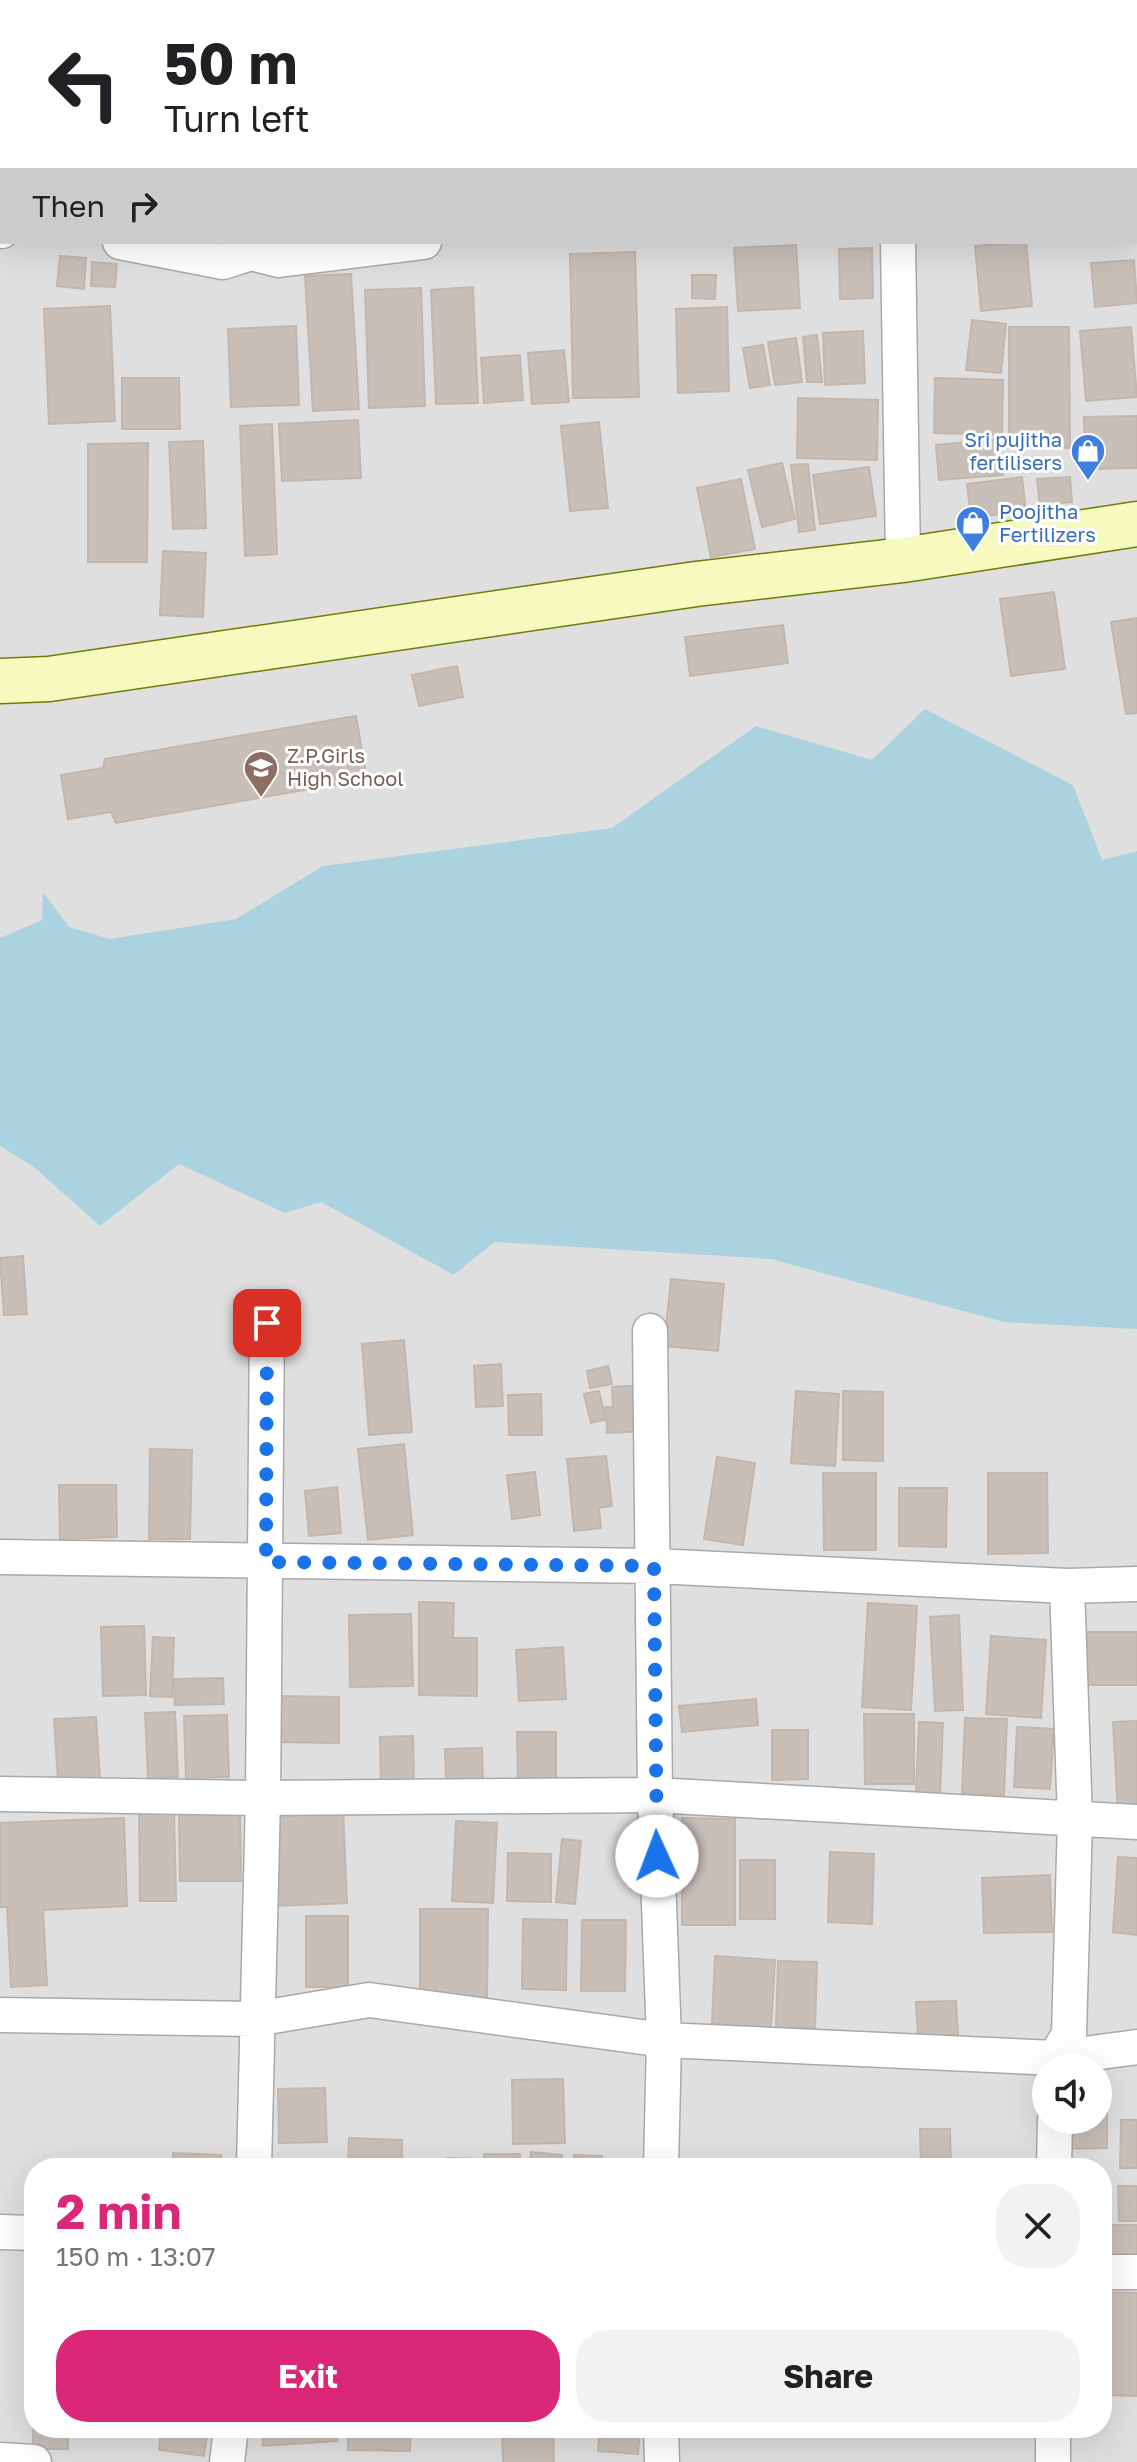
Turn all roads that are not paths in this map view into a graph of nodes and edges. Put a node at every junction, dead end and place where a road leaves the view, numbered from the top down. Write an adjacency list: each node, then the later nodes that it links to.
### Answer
1 (130, 244): 2 (street)
2 (408, 244)
3 (898, 244): 5 (street)
4 (1137, 524): 5 (main road)
5 (903, 560): 6 (main road)
6 (0, 681)
7 (267, 1323): 10 (street)
8 (650, 1331): 11 (street)
9 (0, 1557): 10 (street)
10 (266, 1562): 11 (street); 16 (street)
11 (654, 1566): 13 (street); 15 (street)
12 (1137, 1584): 13 (street)
13 (1067, 1586): 17 (street)
14 (0, 1794): 16 (street)
15 (655, 1795): 16 (street); 17 (street); 21 (street)
16 (263, 1798): 20 (street)
17 (1075, 1820): 18 (street); 23 (street)
18 (1137, 1822)
19 (0, 2015): 20 (street)
20 (255, 2019): 21 (street); 27 (street)
21 (664, 2040): 25 (street); 28 (street)
22 (1137, 2047): 24 (street)
23 (1059, 2054)
24 (1101, 2054)
25 (1032, 2062)
26 (1055, 2134): 29 (street)
27 (254, 2158)
28 (661, 2158)
29 (1054, 2158)
30 (0, 2232): 31 (street)
31 (24, 2233)
32 (1112, 2272): 33 (street)
33 (1137, 2272)
34 (230, 2438): 39 (street)
35 (661, 2438): 40 (street)
36 (1053, 2438): 41 (street)
37 (0, 2460): 38 (street)
38 (34, 2462)
39 (227, 2462)
40 (662, 2462)
41 (1053, 2462)

